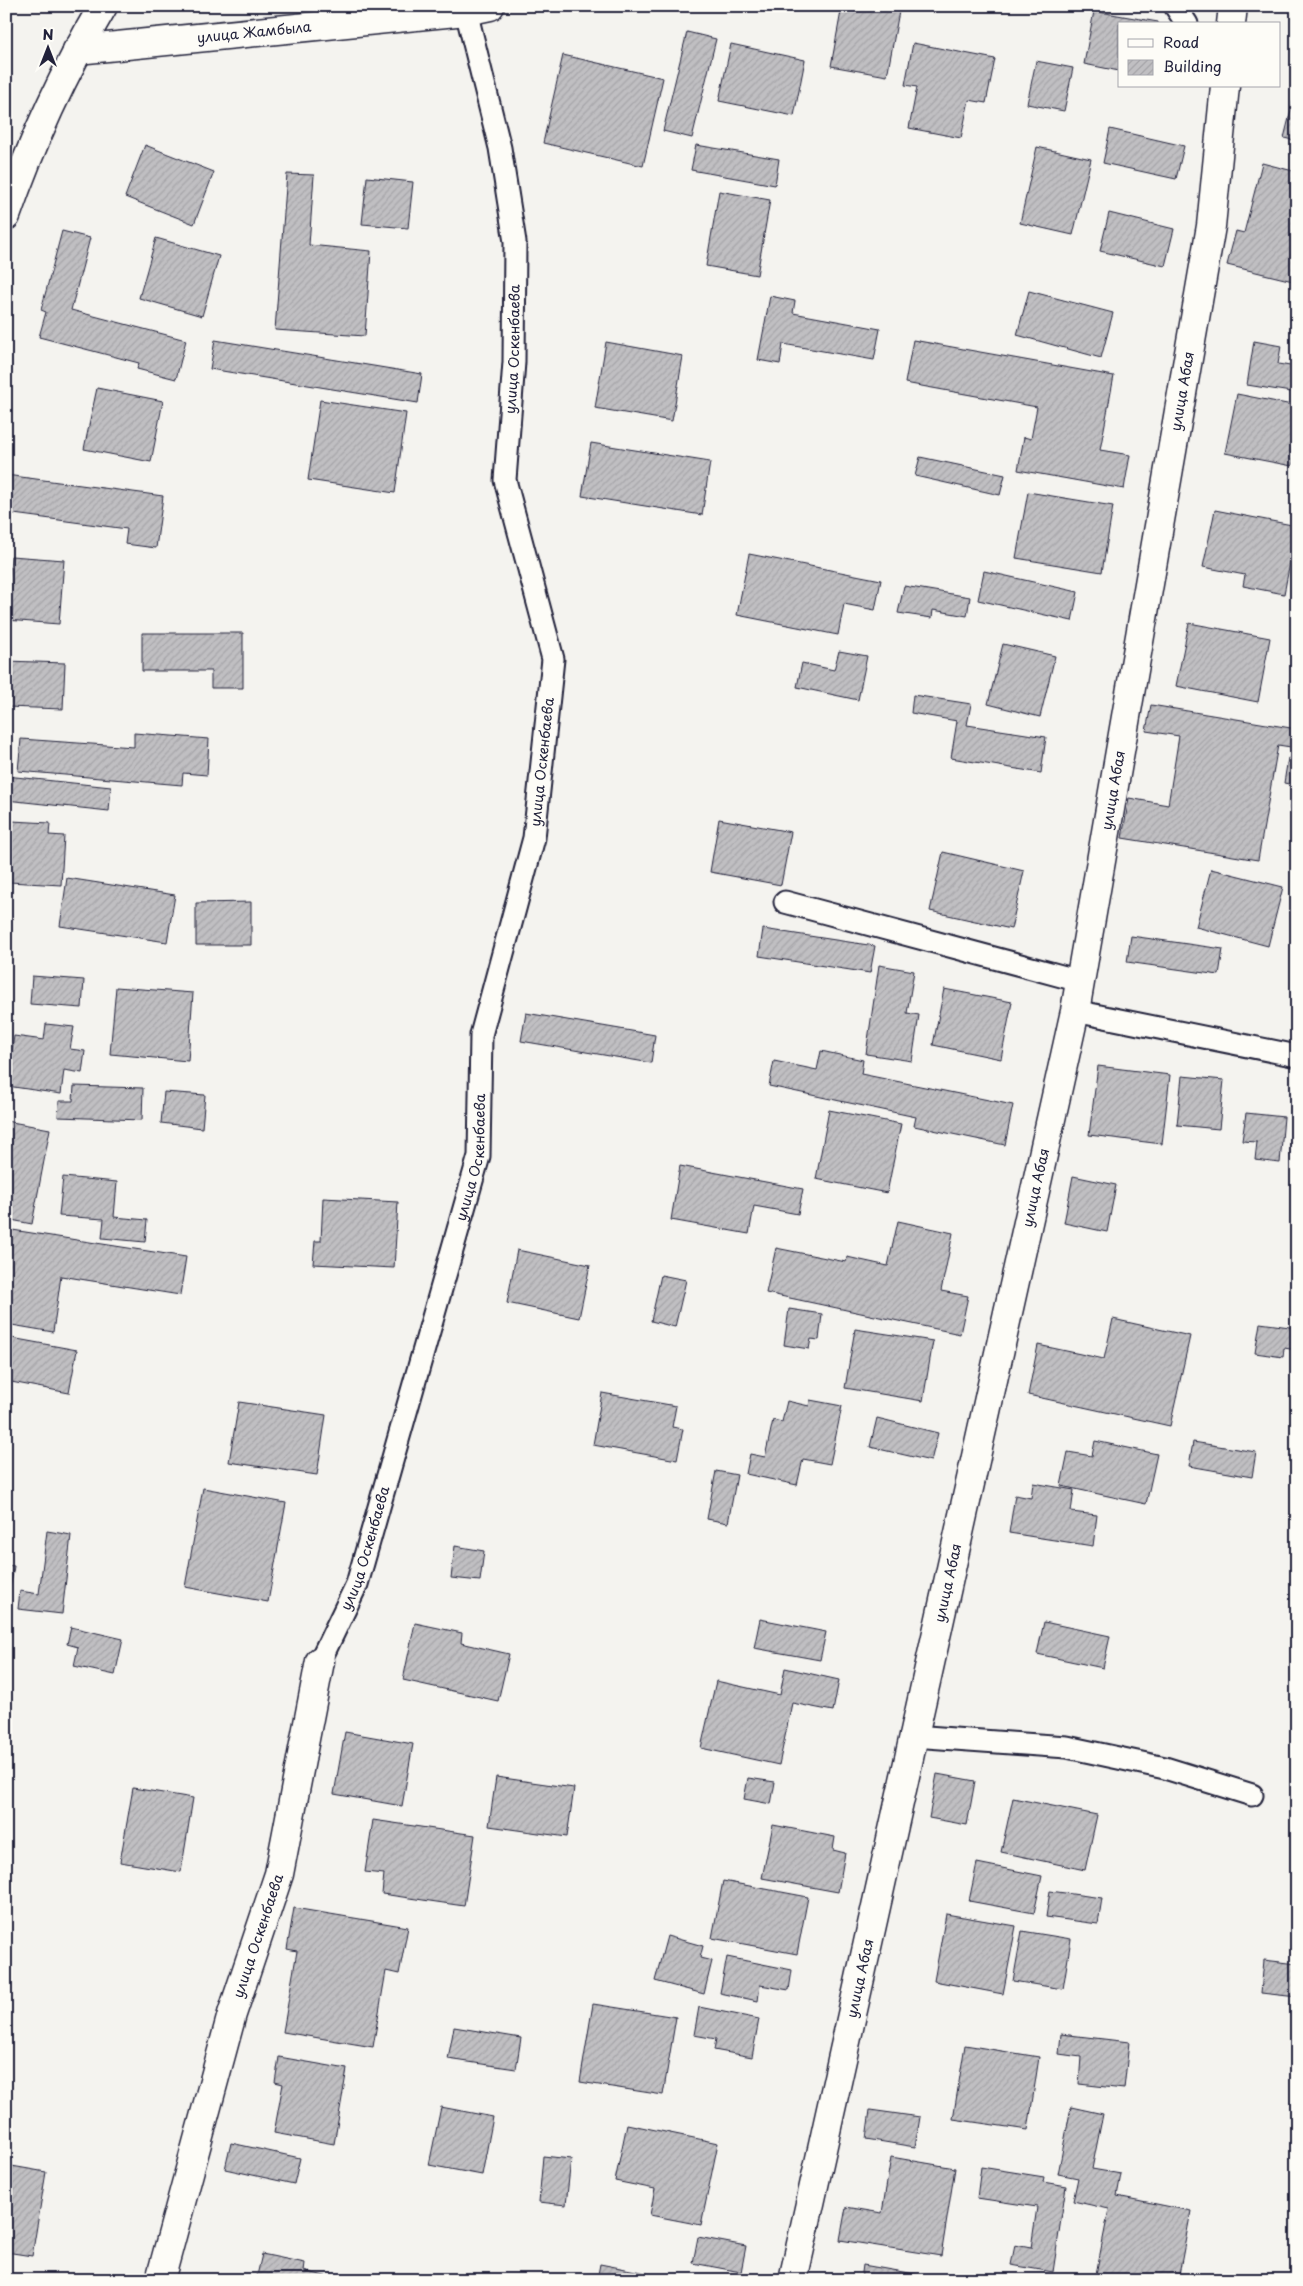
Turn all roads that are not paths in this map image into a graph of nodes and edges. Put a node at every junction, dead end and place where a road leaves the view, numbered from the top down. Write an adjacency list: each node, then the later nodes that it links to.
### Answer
1 (102, 6): 7 (street)
2 (1175, 6): 5 (lane)
3 (1233, 6): 6 (street)
4 (478, 9): 7 (street, улица Жамбыла); 15 (lane, улица Оскенбаева)
5 (1186, 22)
6 (1231, 22)
7 (77, 50): 9 (street)
8 (1222, 90): 12 (street, улица Абая)
9 (12, 179): 10 (street)
10 (6, 216)
11 (785, 902): 12 (lane)
12 (1080, 980): 13 (street, улица Абая)
13 (1075, 1011): 14 (lane); 16 (street, улица Абая)
14 (1297, 1056)
15 (320, 1661): 18 (street, улица Оскенбаева)
16 (914, 1736): 17 (lane); 19 (street, улица Абая)
17 (1252, 1795)
18 (160, 2280)
19 (793, 2280)

